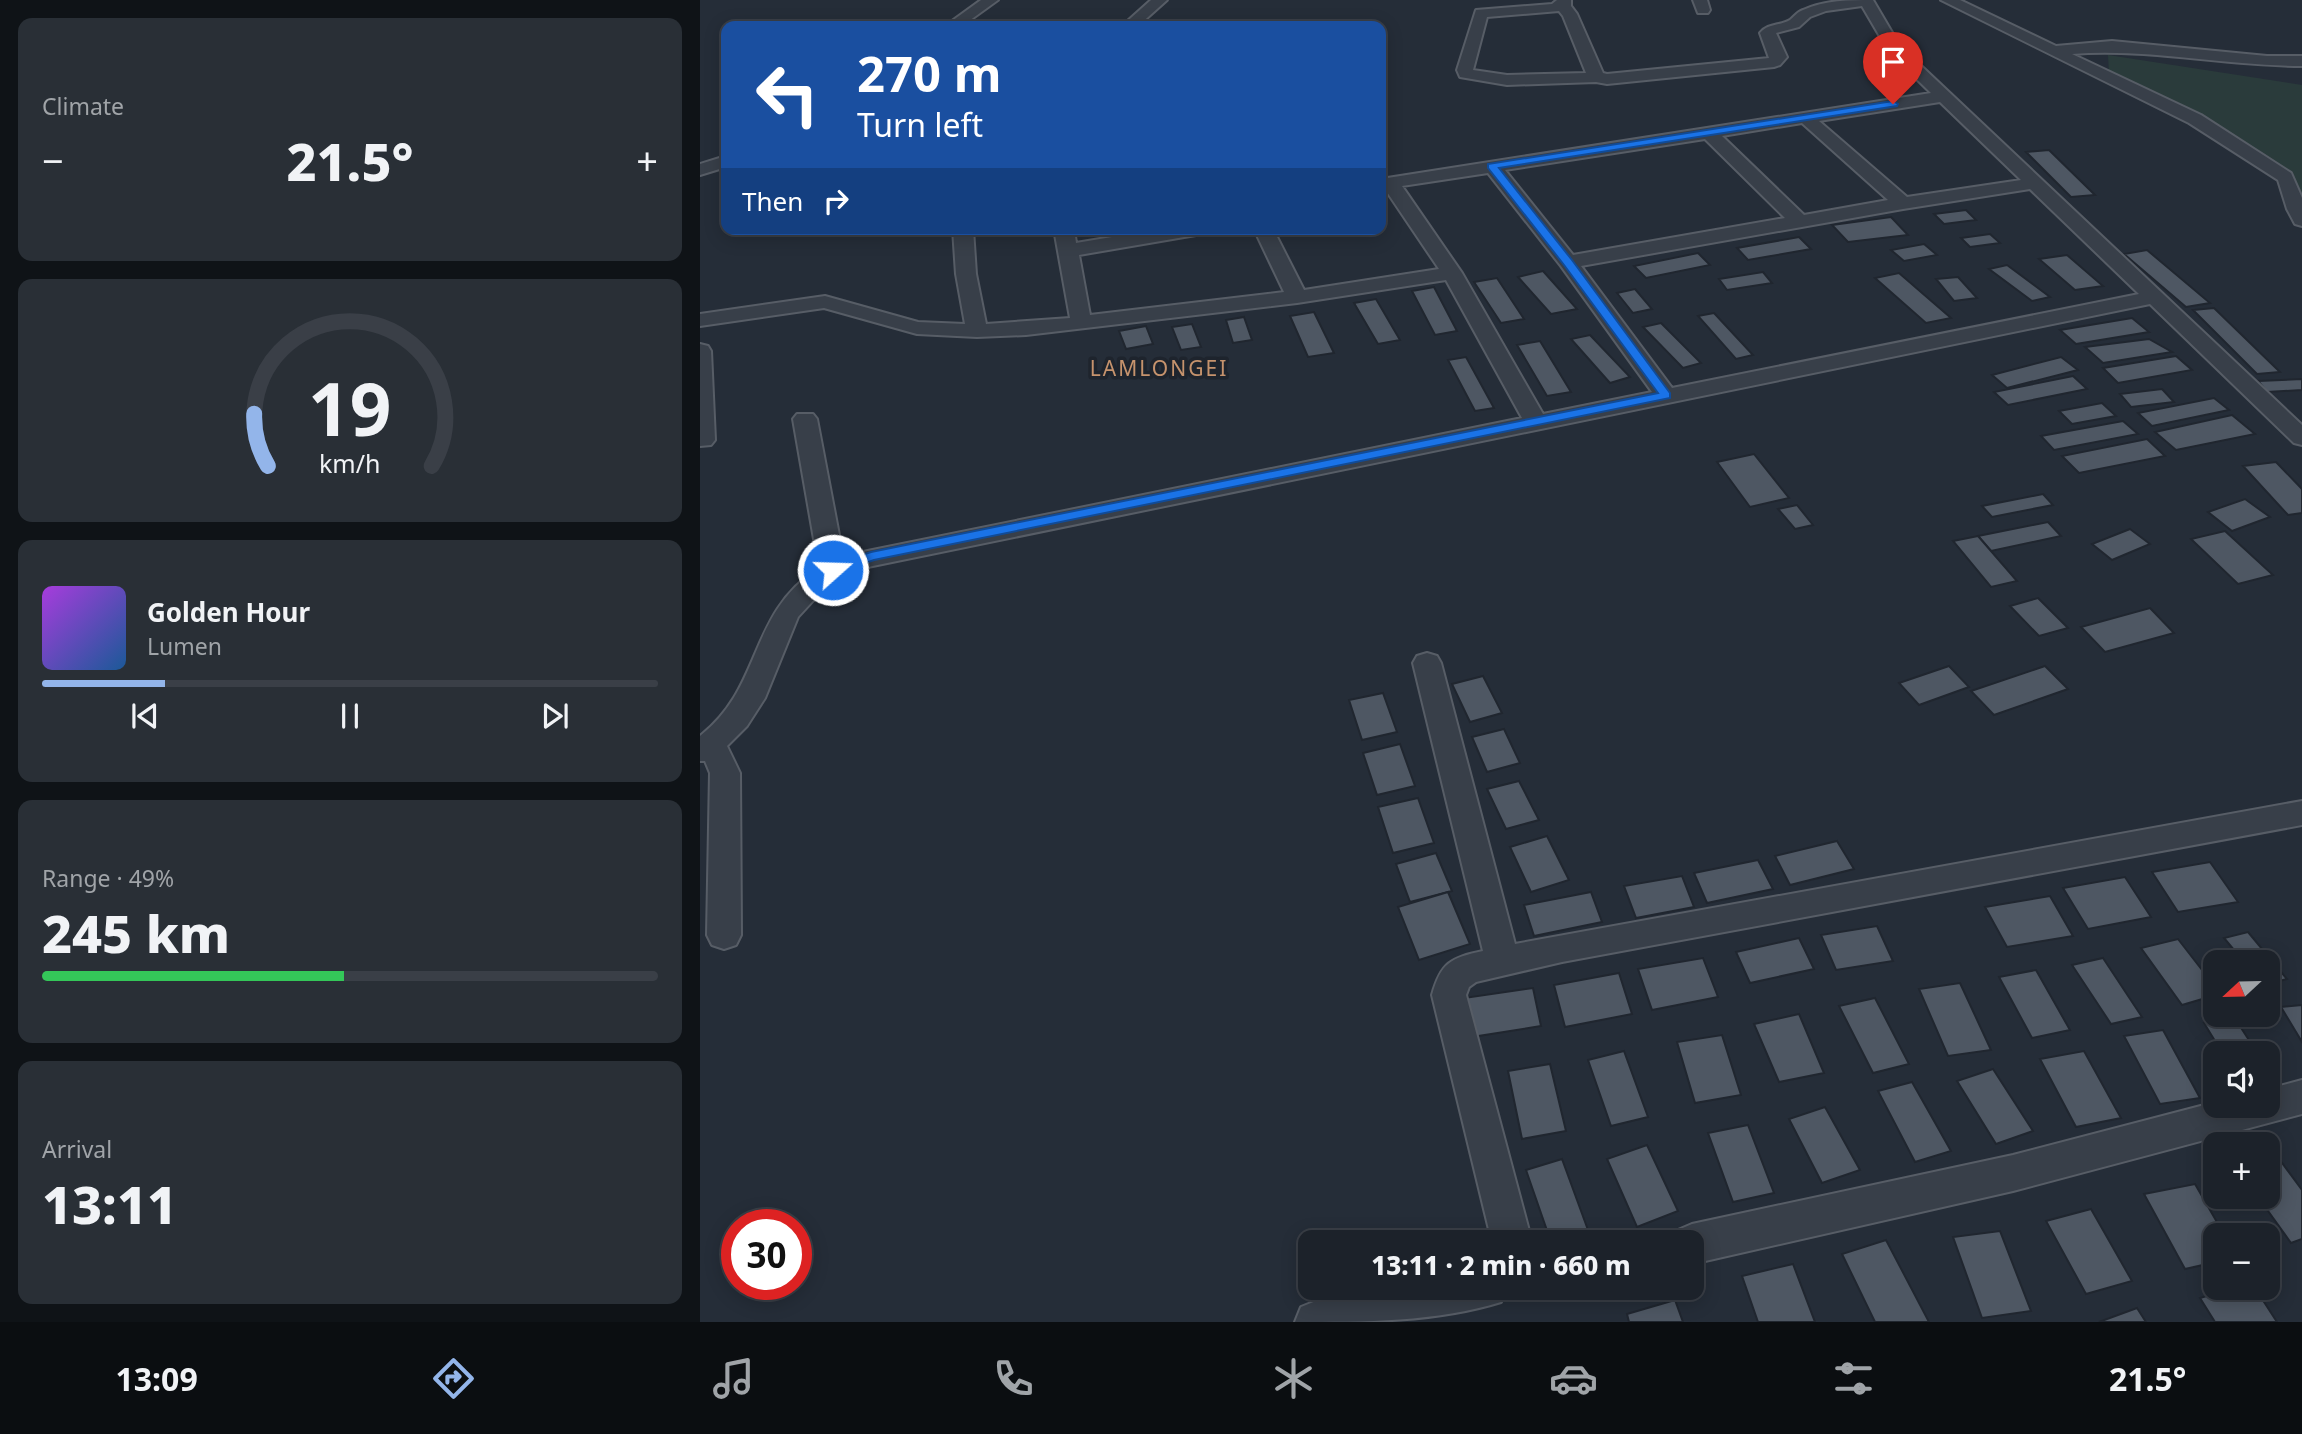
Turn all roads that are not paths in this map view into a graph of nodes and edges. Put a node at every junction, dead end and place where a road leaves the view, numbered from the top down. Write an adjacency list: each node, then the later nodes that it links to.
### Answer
1 (991, 0): 6 (street)
2 (1160, 0): 7 (street)
3 (1866, 0): 10 (street); 11 (street)
4 (1948, 0): 8 (street)
5 (1565, 2): 10 (street); 10 (street)
6 (960, 21)
7 (1135, 21)
8 (2052, 51): 9 (street); 21 (street)
9 (2302, 61)
10 (1597, 77)
11 (1944, 96): 12 (street); 18 (street)
12 (1806, 118): 13 (street); 20 (street)
13 (1708, 132): 15 (street); 22 (street)
14 (721, 163): 16 (street)
15 (1492, 166): 17 (street); 28 (street)
16 (700, 170)
17 (1386, 183)
18 (2035, 183): 20 (street); 31 (street)
19 (1386, 184): 29 (street)
20 (1903, 203): 22 (street)
21 (2302, 220)
22 (1800, 221): 28 (street)
23 (963, 235): 34 (street)
24 (1065, 235): 27 (street)
25 (1161, 235): 27 (street)
26 (1266, 235): 30 (street)
27 (1066, 251): 33 (street)
28 (1568, 262): 36 (street)
29 (1452, 273): 30 (street); 38 (street)
30 (1297, 297): 33 (street)
31 (2154, 297): 36 (street); 39 (street)
32 (700, 320): 34 (street)
33 (1081, 323): 34 (street)
34 (977, 331)
35 (700, 351): 40 (street)
36 (1666, 396): 38 (street)
37 (804, 419): 41 (street)
38 (1536, 423): 41 (street)
39 (2302, 438)
40 (703, 440)
41 (833, 570): 43 (street)
42 (1427, 663): 46 (street)
43 (701, 750): 45 (street)
44 (2302, 813): 46 (street)
45 (724, 935)
46 (1502, 960): 50 (street)
47 (2302, 1097): 48 (street)
48 (2280, 1103)
49 (2222, 1118): 51 (street)
50 (1509, 1230)
51 (1704, 1241)
52 (1427, 1300): 53 (street)
53 (1316, 1322)

